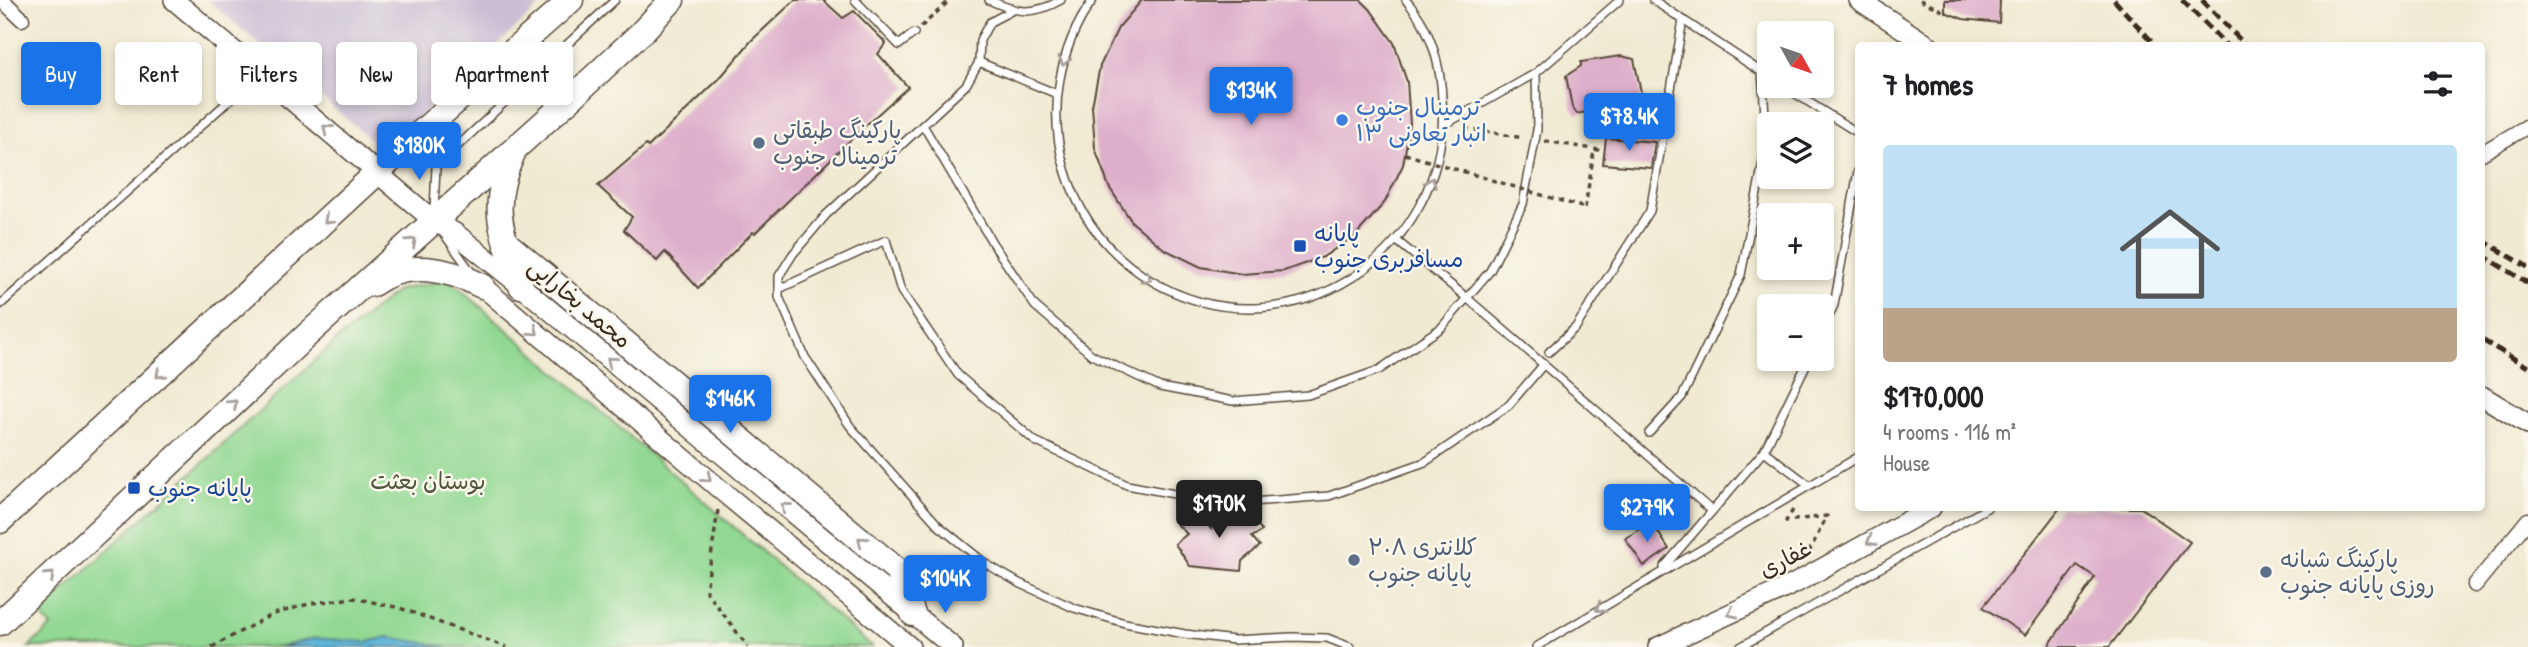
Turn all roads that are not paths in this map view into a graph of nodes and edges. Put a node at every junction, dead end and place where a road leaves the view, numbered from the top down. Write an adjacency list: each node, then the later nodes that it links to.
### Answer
1 (2, 0): 15 (street)
2 (174, 0): 18 (main road, محمد بخارایی)
3 (571, 0): 34 (highway)
4 (615, 0): 36 (lane)
5 (855, 0): 17 (lane)
6 (989, 0): 14 (lane)
7 (1061, 0): 14 (lane)
8 (1093, 0): 24 (lane, one-way to 24)
9 (1406, 0): 30 (lane)
10 (1620, 0): 22 (lane)
11 (1653, 0): 16 (lane)
12 (1859, 0): 19 (main road)
13 (671, 4): 23 (highway)
14 (1012, 11): 20 (lane)
15 (22, 19)
16 (1683, 20): 21 (lane); 46 (lane)
17 (914, 33)
18 (223, 42)
19 (1923, 42)
20 (979, 62): 24 (lane); 29 (lane)
21 (1757, 70)
22 (1536, 73): 30 (lane); 42 (lane)
23 (578, 92): 36 (highway); 38 (highway)
24 (1057, 94): 37 (lane, one-way to 37)
25 (1766, 98): 51 (lane)
26 (1802, 98): 32 (lane)
27 (224, 105): 43 (lane)
28 (297, 105): 34 (main road, محمد بخارایی, one-way to 28)
29 (923, 125): 41 (lane); 42 (lane)
30 (1444, 125): 37 (lane, one-way to 30)
31 (2528, 126): 33 (street)
32 (1855, 131)
33 (2485, 151)
34 (378, 174): 36 (main road, محمد بخارایی); 59 (highway, one-way to 59)
35 (1855, 188): 44 (lane)
36 (434, 221): 39 (lane); 40 (main road, محمد بخارایی); 45 (highway, one-way to 36)
37 (1397, 241): 42 (lane)
38 (506, 243): 40 (highway); 62 (highway, one-way to 38)
39 (482, 286): 45 (highway); 65 (main road, one-way to 65)
40 (522, 286): 62 (main road, محمد بخارایی, one-way to 40)
41 (779, 289): 47 (lane); 67 (lane)
42 (1467, 298): 47 (lane)
43 (0, 305)
44 (1834, 305)
45 (306, 336): 63 (highway, one-way to 45)
46 (1549, 352)
47 (1544, 365): 55 (lane)
48 (1803, 371): 52 (lane)
49 (2485, 398): 50 (main road)
50 (2528, 424)
51 (1649, 433)
52 (1764, 451): 54 (lane); 55 (lane)
53 (1855, 459): 54 (lane)
54 (1809, 485): 60 (lane)
55 (1712, 511): 60 (lane)
56 (1925, 511): 70 (main road, غفاری, one-way to 70)
57 (1982, 511): 71 (lane)
58 (2528, 520): 61 (street)
59 (0, 521)
60 (1659, 573): 64 (lane, one-way to 64)
61 (2475, 585)
62 (913, 614): 66 (main road, محمد بخارایی)
63 (0, 623)
64 (1546, 641): 68 (lane); 69 (lane)
65 (910, 647)
66 (953, 647)
67 (1350, 647)
68 (1527, 647)
69 (1536, 647)
70 (1658, 647)
71 (1740, 647)

